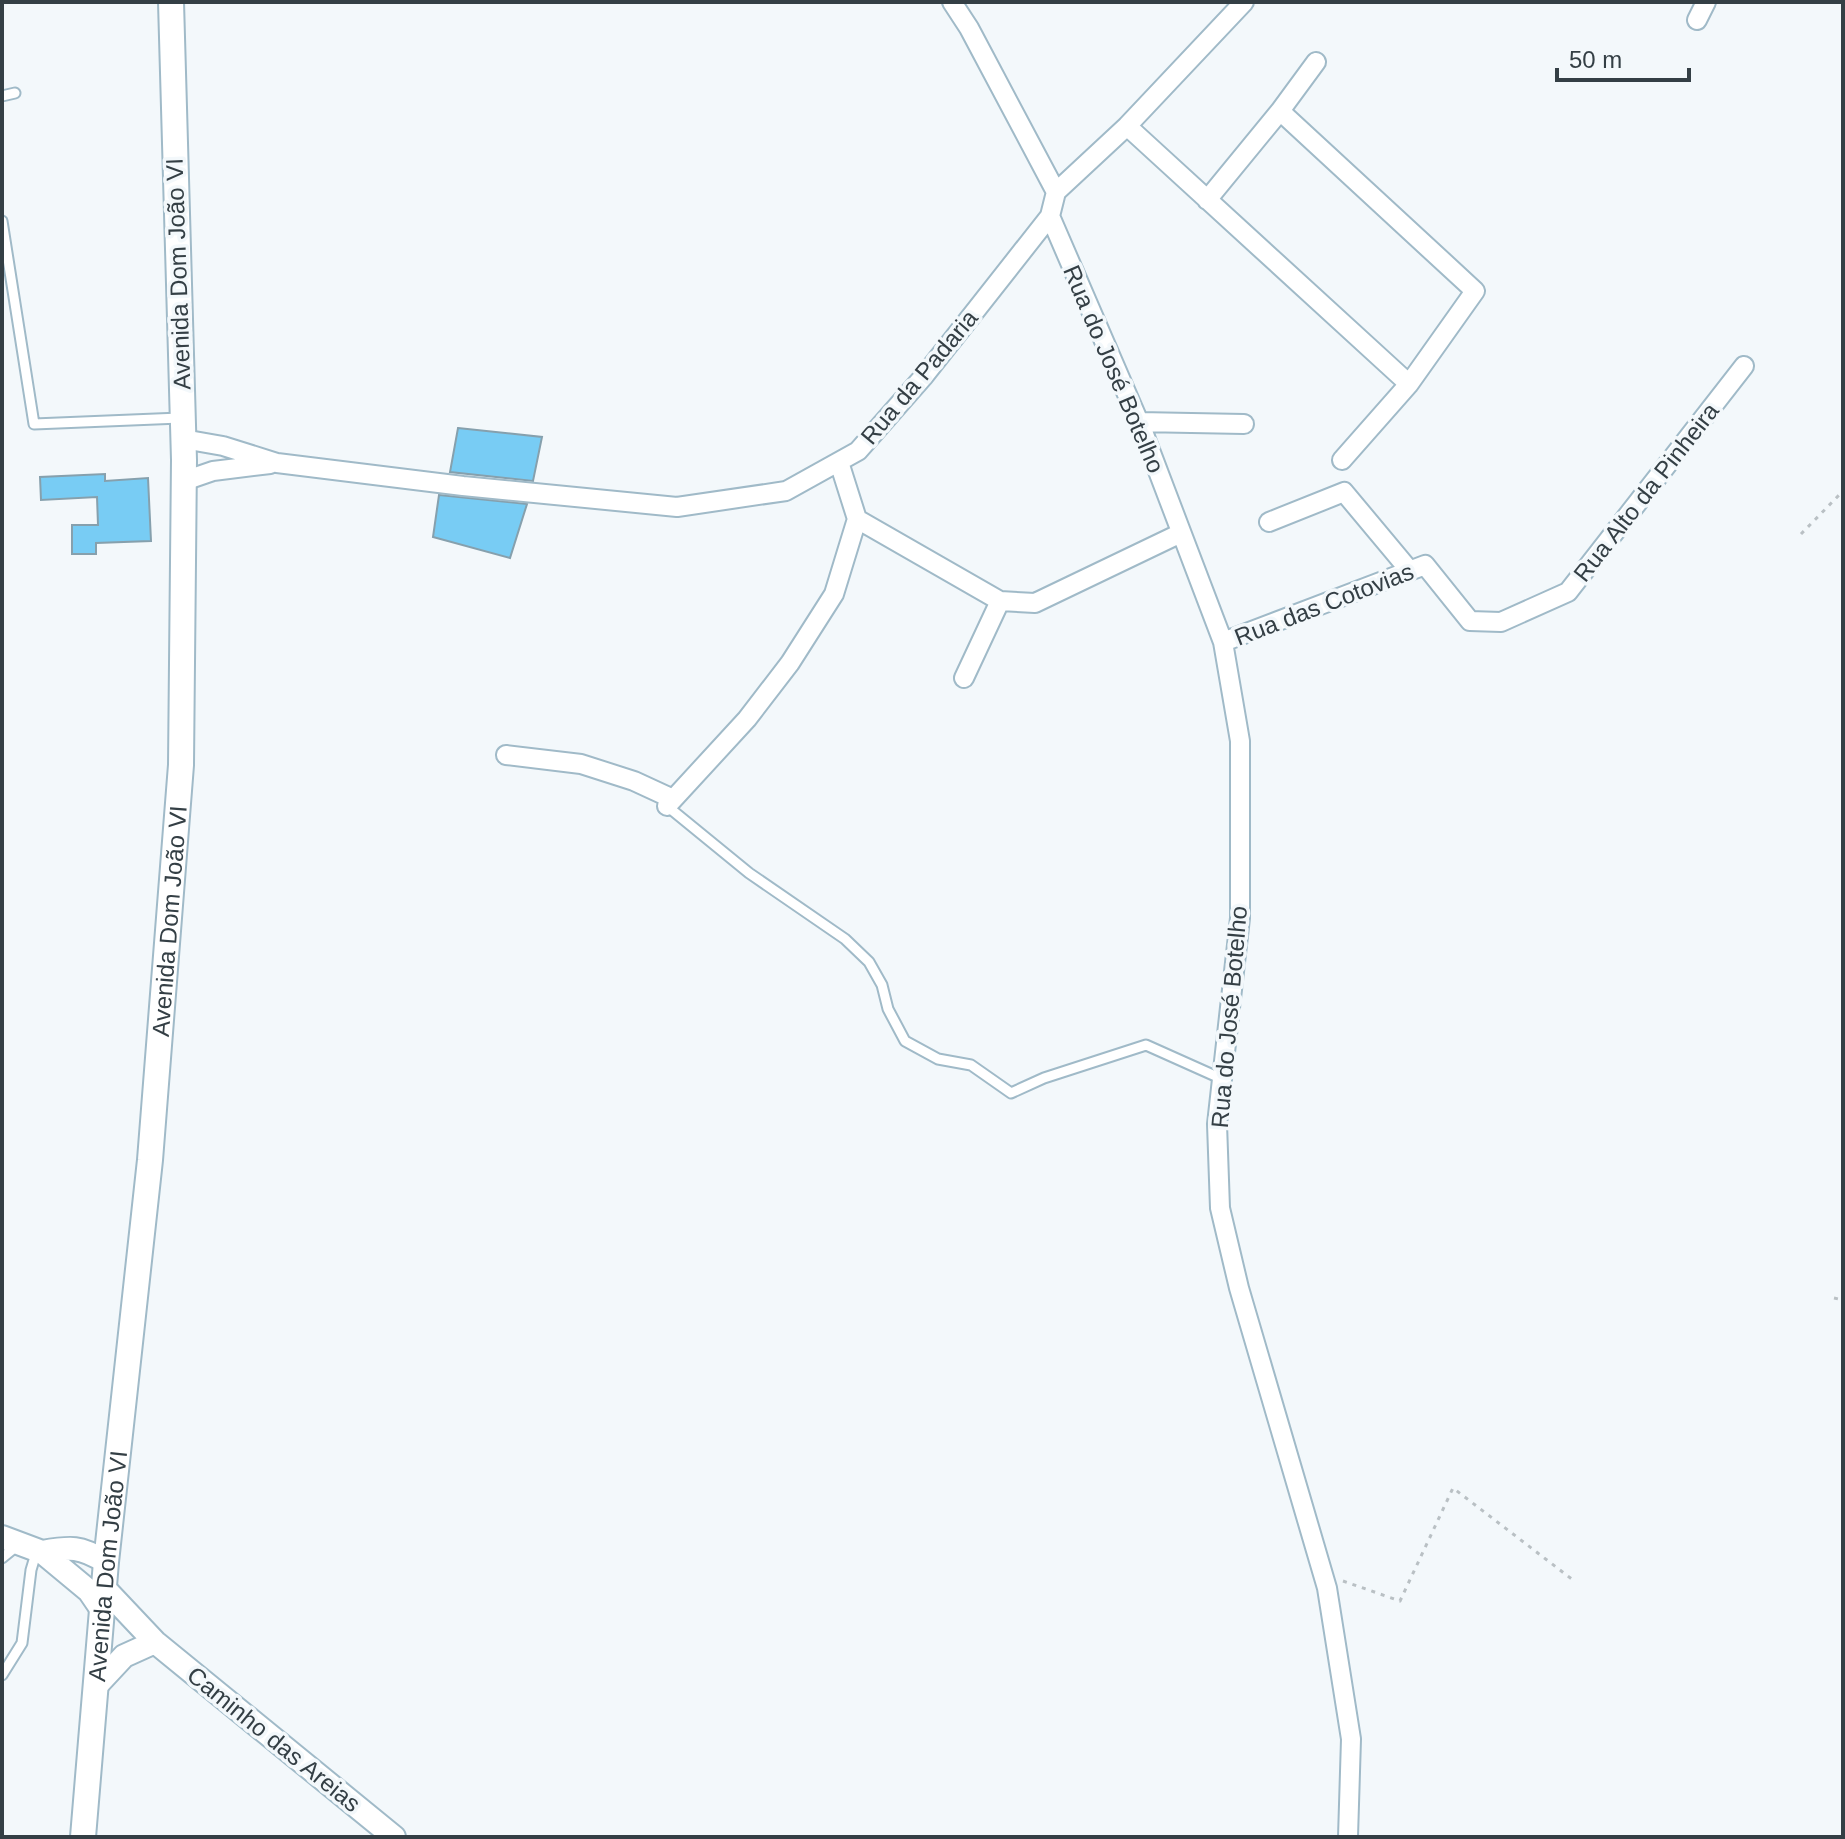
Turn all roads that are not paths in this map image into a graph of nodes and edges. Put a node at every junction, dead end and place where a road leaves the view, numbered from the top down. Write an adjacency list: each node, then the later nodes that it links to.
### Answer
1 (171, 2): 19 (main road, Avenida Dom João VI)
2 (952, 2): 11 (street)
3 (1244, 2): 10 (street)
4 (1706, 2): 5 (street)
5 (1697, 20)
6 (1316, 62): 9 (street)
7 (15, 93): 8 (lane)
8 (2, 96)
9 (1280, 111): 12 (street); 16 (street)
10 (1127, 126): 11 (street); 12 (street)
11 (1056, 192): 13 (street, Rua da Padaria)
12 (1207, 200): 16 (street)
13 (1050, 216): 17 (street, Rua do José Botelho); 21 (street, Rua da Padaria)
14 (2, 221): 19 (lane)
15 (1744, 366): 27 (street, Rua Alto da Pinheira)
16 (1409, 384): 20 (street)
17 (1139, 422): 18 (street); 26 (street, Rua do José Botelho)
18 (1244, 424)
19 (183, 428): 22 (street); 23 (main road, Avenida Dom João VI)
20 (1342, 460)
21 (839, 462): 22 (street, Rua da Padaria); 24 (street)
22 (277, 463): 23 (street)
23 (184, 481): 34 (main road, Avenida Dom João VI)
24 (857, 519): 28 (street); 32 (street)
25 (1269, 522): 27 (street, Rua Alto da Pinheira)
26 (1181, 533): 28 (street); 29 (street, Rua do José Botelho)
27 (1417, 568): 29 (street, Rua das Cotovias)
28 (1000, 601): 30 (street)
29 (1223, 642): 33 (street, Rua do José Botelho)
30 (964, 678)
31 (506, 755): 32 (street)
32 (670, 803): 33 (lane)
33 (1222, 1079): 45 (street, Rua do José Botelho)
34 (113, 1502): 35 (street); 37 (main road, Avenida Dom João VI)
35 (73, 1547): 36 (street); 37 (street)
36 (20, 1548): 38 (street, Caminho das Areias); 41 (lane)
37 (106, 1562): 38 (street); 39 (main road, Avenida Dom João VI)
38 (67, 1569): 39 (street, Caminho das Areias)
39 (102, 1609): 40 (street, Caminho das Areias); 40 (street); 42 (main road, Avenida Dom João VI)
40 (143, 1639): 42 (street); 44 (street, Caminho das Areias)
41 (2, 1675)
42 (96, 1686): 43 (main road, Avenida Dom João VI)
43 (83, 1837)
44 (394, 1837)
45 (1348, 1837)

